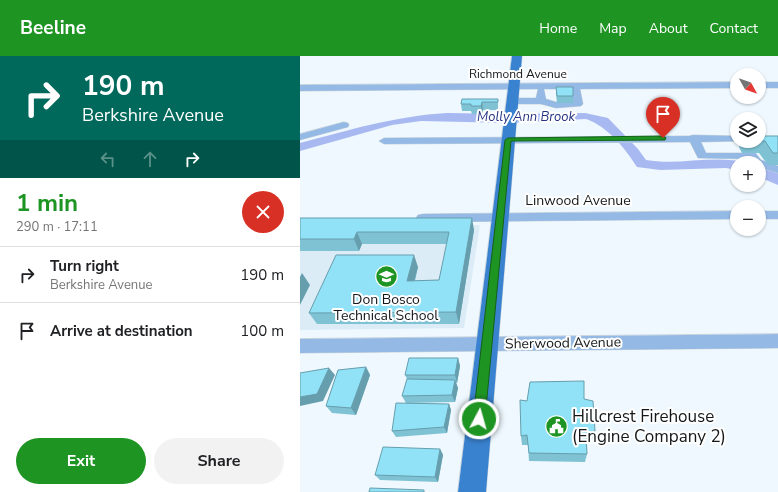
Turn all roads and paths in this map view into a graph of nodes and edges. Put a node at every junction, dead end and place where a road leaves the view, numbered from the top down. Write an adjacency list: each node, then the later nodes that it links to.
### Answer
1 (517, 56): 4 (main road)
2 (766, 85): 3 (street)
3 (778, 85)
4 (514, 86): 5 (street, Richmond Avenue); 8 (street, Richmond Avenue); 10 (main road)
5 (541, 86): 6 (street, Richmond Avenue); 9 (street)
6 (576, 86): 7 (street, Richmond Avenue); 9 (street)
7 (730, 86)
8 (300, 88)
9 (541, 101): 10 (street)
10 (510, 120): 13 (street); 15 (street); 21 (main road)
11 (344, 125): 12 (street)
12 (300, 137)
13 (693, 138): 14 (street); 16 (street)
14 (730, 139)
15 (384, 141)
16 (748, 149): 17 (street)
17 (778, 170)
18 (730, 215): 21 (street, Linwood Avenue)
19 (766, 215): 20 (street)
20 (778, 215)
21 (500, 217): 22 (street, Linwood Avenue); 24 (main road)
22 (408, 218)
23 (778, 341): 24 (street, Sherwood Avenue)
24 (487, 344): 25 (street, Sherwood Avenue); 26 (main road)
25 (300, 346)
26 (472, 492)

